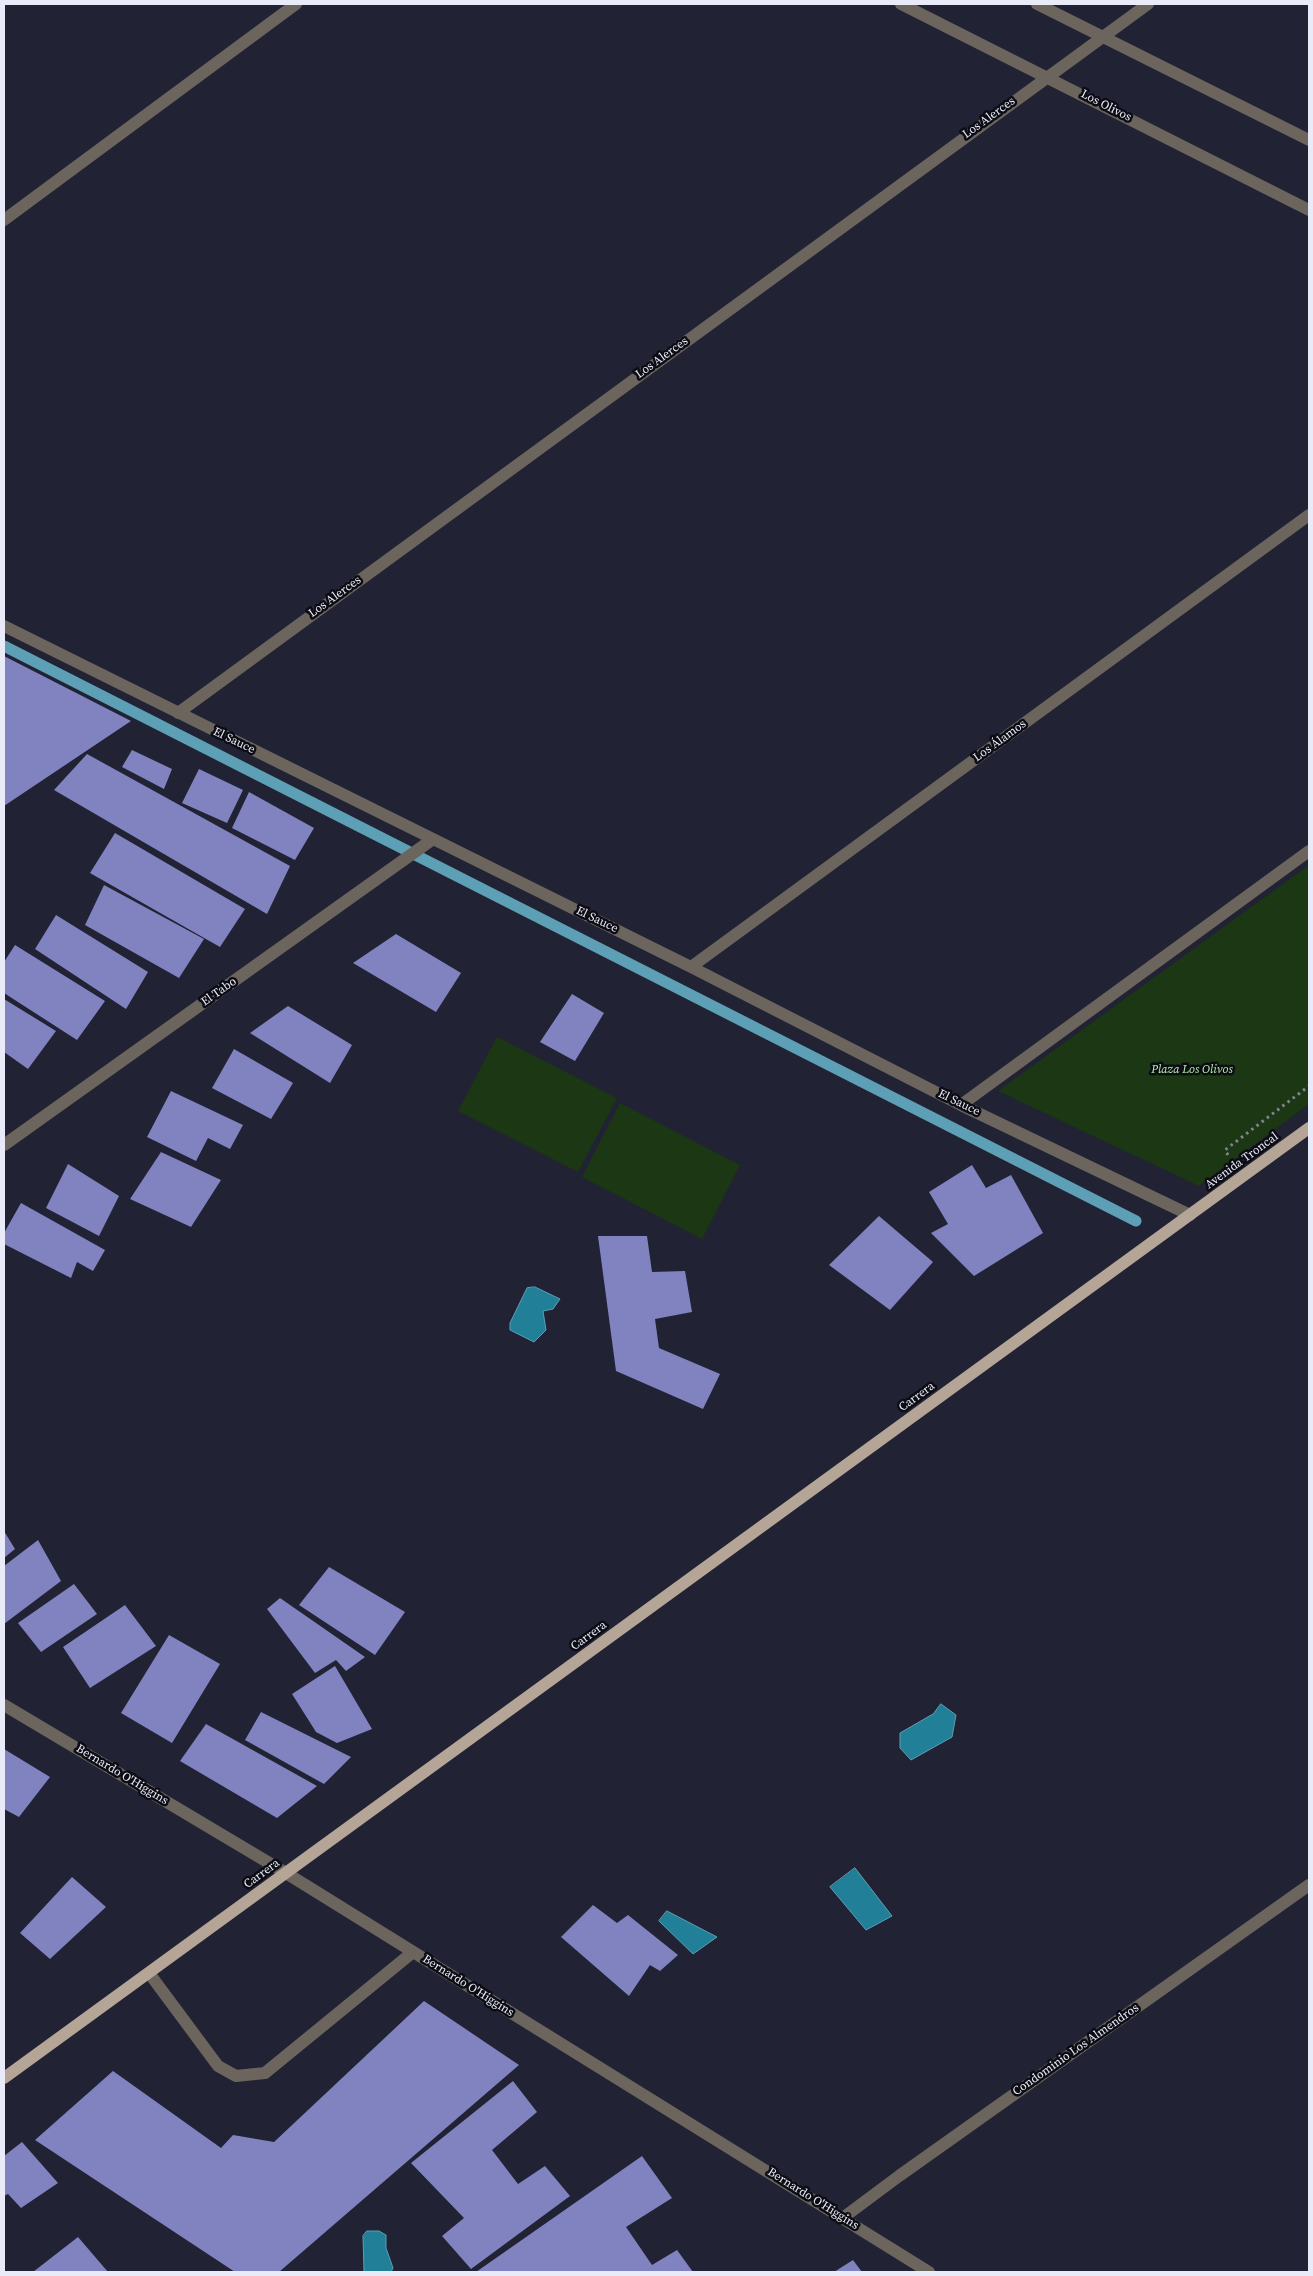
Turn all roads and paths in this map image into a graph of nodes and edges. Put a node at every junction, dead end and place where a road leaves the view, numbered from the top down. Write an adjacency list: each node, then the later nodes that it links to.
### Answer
1 (296, 4): 9 (street)
2 (901, 4): 6 (street, Los Olivos)
3 (1036, 4): 5 (street)
4 (1148, 4): 5 (street, Los Alerces)
5 (1103, 37): 6 (street, Los Alerces); 7 (street)
6 (1046, 76): 8 (street, Los Olivos); 12 (street, Los Alerces)
7 (1309, 140)
8 (1309, 210)
9 (4, 220)
10 (1309, 515): 15 (street, Los Álamos)
11 (4, 626): 12 (street, El Sauce)
12 (178, 713): 13 (street, El Sauce)
13 (433, 839): 15 (street, El Sauce); 19 (street, El Tabo)
14 (1309, 851): 17 (street)
15 (691, 966): 17 (street, El Sauce)
16 (1309, 1086): 20 (path)
17 (961, 1105): 21 (street, El Sauce)
18 (1309, 1128): 20 (main road, Avenida Troncal)
19 (4, 1145)
20 (1244, 1176): 21 (main road, Avenida Troncal)
21 (1190, 1215): 23 (main road, Carrera)
22 (4, 1705): 23 (street, Bernardo O'Higgins)
23 (286, 1873): 25 (street, Bernardo O'Higgins); 26 (main road, Carrera)
24 (1309, 1885): 28 (street, Condominio Los Almendros)
25 (413, 1952): 26 (street); 28 (street, Bernardo O'Higgins)
26 (149, 1973): 27 (main road, Carrera)
27 (4, 2078)
28 (844, 2218): 29 (street, Bernardo O'Higgins)
29 (929, 2272)

